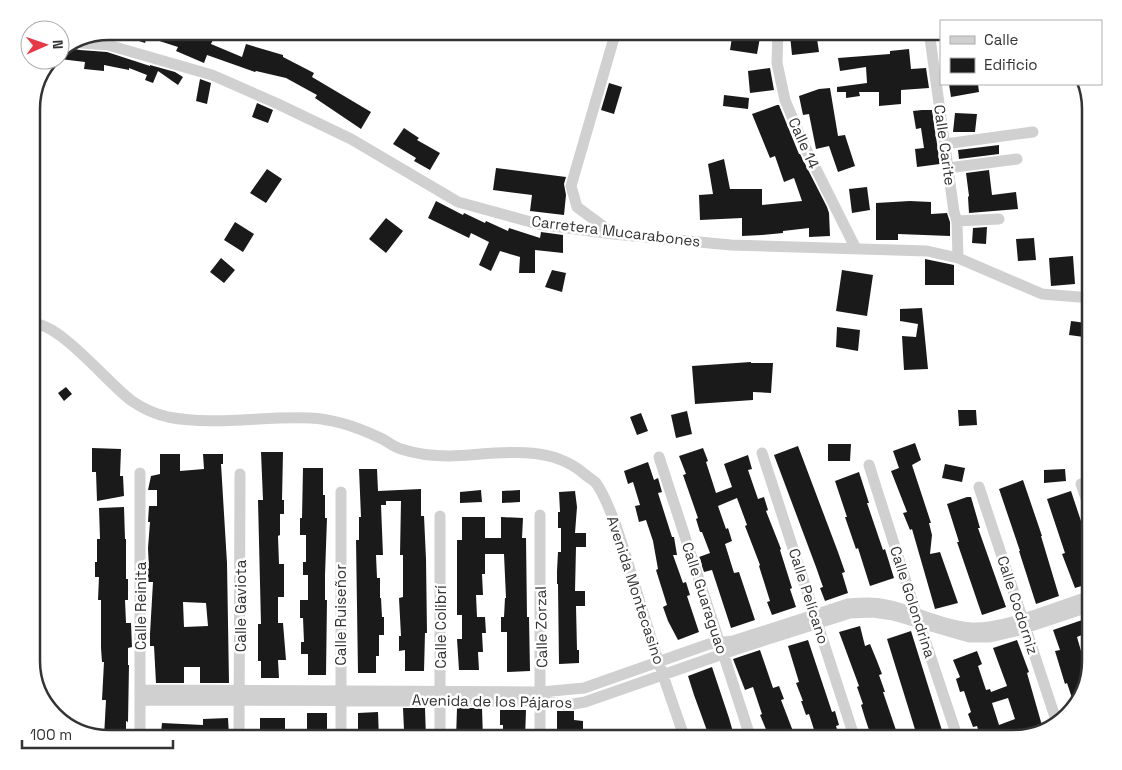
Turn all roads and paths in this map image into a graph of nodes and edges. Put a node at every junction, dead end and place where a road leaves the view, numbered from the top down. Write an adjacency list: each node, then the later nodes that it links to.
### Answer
1 (613, 40): 12 (street)
2 (778, 40): 13 (street, Calle 14)
3 (932, 40): 5 (street, Calle Carite)
4 (89, 44): 12 (street, Carretera Mucarabones)
5 (937, 57): 7 (street, Calle Carite)
6 (1033, 132): 7 (street)
7 (945, 144): 9 (street, Calle Carite)
8 (1017, 159): 9 (street)
9 (948, 168): 11 (street, Calle Carite)
10 (999, 219): 11 (street)
11 (957, 221): 14 (street, Calle Carite)
12 (613, 234): 13 (street, Carretera Mucarabones)
13 (856, 249): 14 (street, Carretera Mucarabones)
14 (958, 258): 15 (street, Carretera Mucarabones)
15 (1082, 297)
16 (40, 325): 34 (street, Avenida Montecasino)
17 (762, 453): 31 (street, Calle Pelícano)
18 (659, 457): 33 (street, Calle Guaraguao)
19 (869, 465): 30 (street, Calle Golondrina)
20 (140, 473): 36 (street, Calle Reinita)
21 (240, 474): 37 (street, Calle Gaviota)
22 (1081, 484): 24 (street)
23 (979, 487): 32 (street, Calle Codorniz)
24 (1082, 487)
25 (340, 492): 38 (street, Calle Ruiseñor)
26 (540, 515): 40 (street, Calle Zorzal)
27 (440, 516): 39 (street, Calle Colibrí)
28 (1082, 600): 32 (street, Avenida de los Pájaros)
29 (1082, 608): 32 (street, Avenida de los Pájaros)
30 (918, 618): 31 (street, Avenida de los Pájaros); 32 (street, Avenida de los Pájaros); 50 (street, Calle Golondrina)
31 (816, 619): 33 (street, Avenida de los Pájaros); 49 (street, Calle Pelícano)
32 (1024, 623): 41 (street, Calle Codorniz)
33 (722, 648): 34 (street, Avenida de los Pájaros); 35 (street, Avenida de los Pájaros); 48 (street, Calle Guaraguao)
34 (659, 661): 35 (street, Avenida Montecasino); 40 (street, Avenida de los Pájaros)
35 (664, 675): 40 (street, Avenida de los Pájaros); 47 (street, Avenida Montecasino)
36 (140, 695): 37 (street, Avenida de los Pájaros); 42 (street, Calle Reinita)
37 (240, 695): 38 (street, Avenida de los Pájaros); 43 (street, Calle Gaviota)
38 (340, 696): 39 (street, Avenida de los Pájaros); 44 (street, Calle Ruiseñor)
39 (440, 696): 40 (street, Avenida de los Pájaros); 45 (street, Calle Colibrí)
40 (541, 696): 46 (street, Calle Zorzal)
41 (1055, 716)
42 (140, 730)
43 (239, 730)
44 (341, 730)
45 (440, 730)
46 (540, 730)
47 (682, 730)
48 (748, 730)
49 (852, 730)
50 (955, 730)

